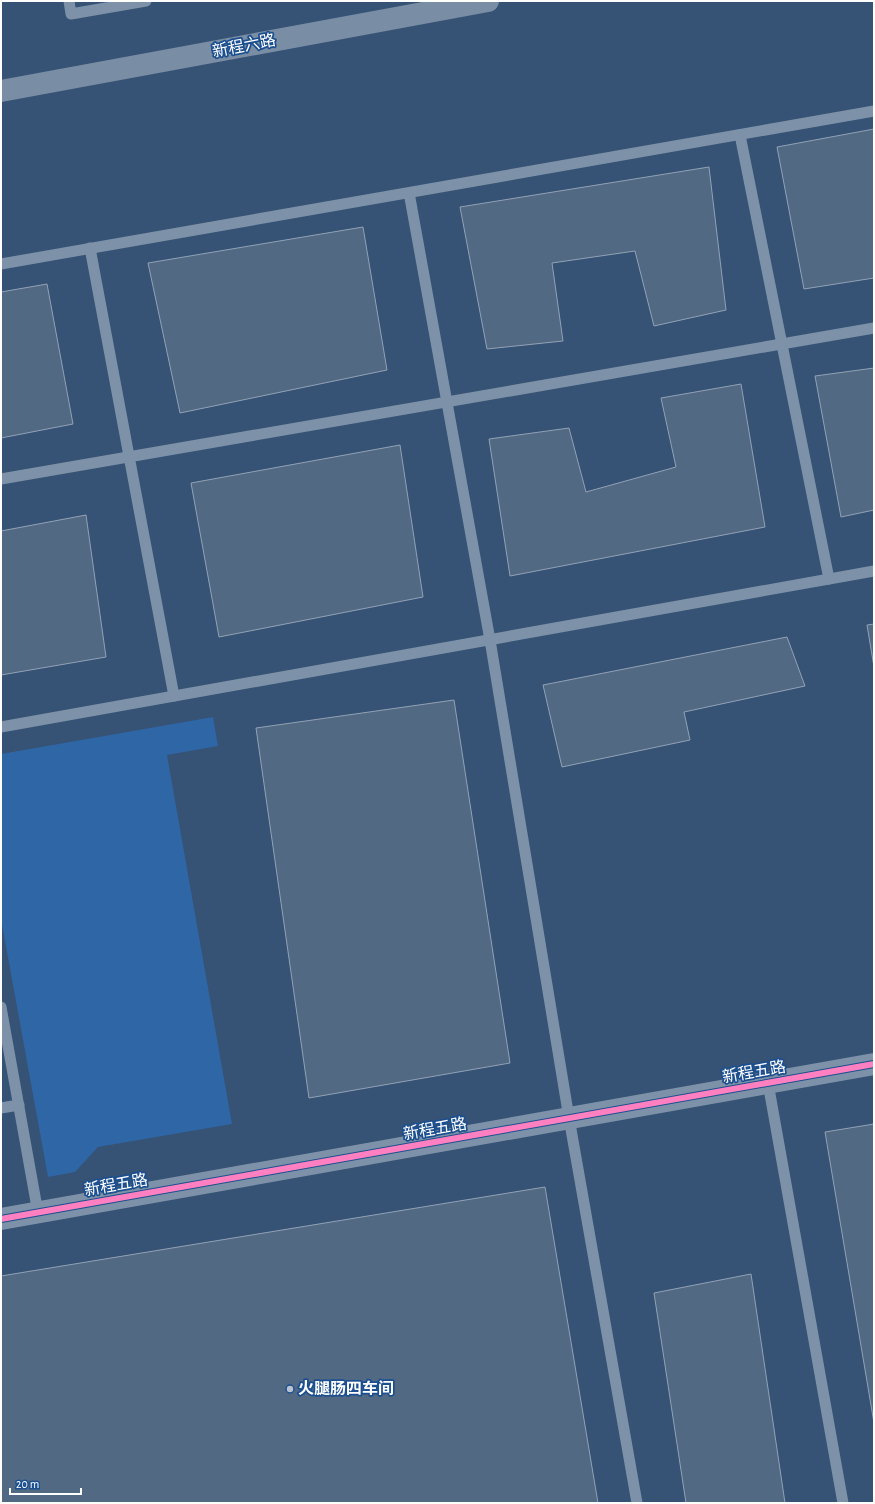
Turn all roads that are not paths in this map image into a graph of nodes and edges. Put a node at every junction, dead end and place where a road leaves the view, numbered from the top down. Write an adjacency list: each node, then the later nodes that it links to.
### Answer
1 (69, 1): 2 (lane)
2 (146, 1)
3 (488, 1): 4 (main road, 新程六路)
4 (1, 91)
5 (874, 111): 6 (lane)
6 (740, 135): 8 (lane); 11 (lane)
7 (410, 198): 12 (lane)
8 (90, 248): 9 (lane); 13 (lane)
9 (1, 264)
10 (874, 328): 11 (lane)
11 (782, 344): 12 (lane); 16 (lane)
12 (447, 402): 13 (lane); 17 (lane)
13 (129, 457): 14 (lane); 18 (lane)
14 (1, 479)
15 (874, 571): 16 (lane)
16 (829, 579): 17 (lane)
17 (490, 640): 18 (lane); 25 (lane)
18 (174, 696): 19 (lane)
19 (1, 727)
20 (1, 1007): 23 (lane)
21 (874, 1064): 22 (street, 新程五路)
22 (768, 1083): 25 (street, 新程五路); 29 (lane)
23 (19, 1105): 24 (lane); 26 (lane)
24 (1, 1108)
25 (568, 1118): 26 (street, 新程五路); 28 (lane)
26 (38, 1212): 27 (street, 新程五路)
27 (1, 1219)
28 (637, 1503)
29 (843, 1503)

